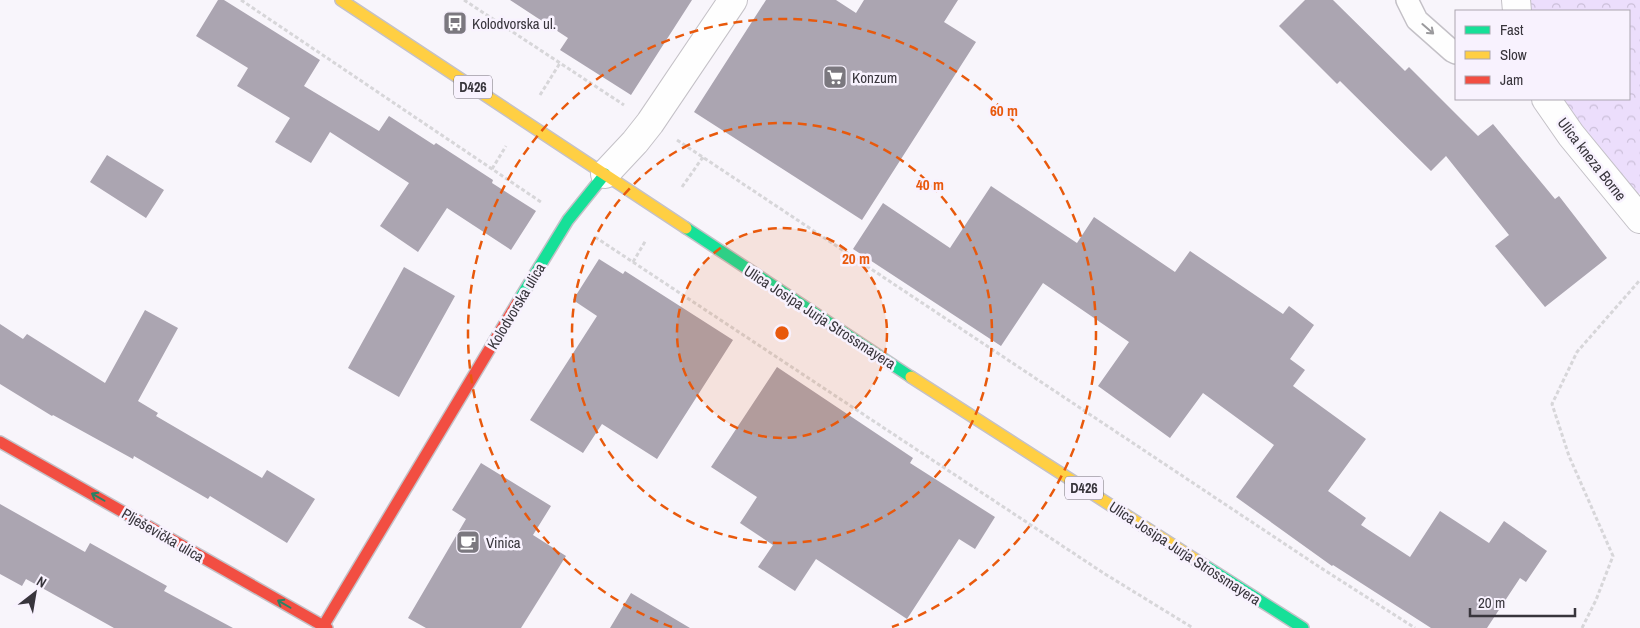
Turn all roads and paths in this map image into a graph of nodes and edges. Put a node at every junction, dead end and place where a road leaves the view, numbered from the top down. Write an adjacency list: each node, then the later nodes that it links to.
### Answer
1 (241, 0): 11 (path)
2 (341, 0): 9 (main road, Ulica Josipa Jurja Strossmayera / D426)
3 (464, 0): 8 (path)
4 (733, 0): 8 (street, Kolodvorska ulica)
5 (1407, 0): 6 (lane, one-way to 6)
6 (1455, 52)
7 (1547, 100): 10 (street, Ulica kneza Borne)
8 (650, 123): 9 (street, Kolodvorska ulica); 17 (path)
9 (605, 174): 11 (main road, Kolodvorska ulica); 16 (main road, Ulica Josipa Jurja Strossmayera / D426)
10 (1640, 219)
11 (568, 220): 14 (main road, Kolodvorska ulica); 15 (path)
12 (1640, 280): 18 (path)
13 (0, 442): 14 (main road, Plješevička ulica, one-way to 13)
14 (324, 627)
15 (1193, 628)
16 (1303, 628)
17 (1415, 628)
18 (1582, 628)

